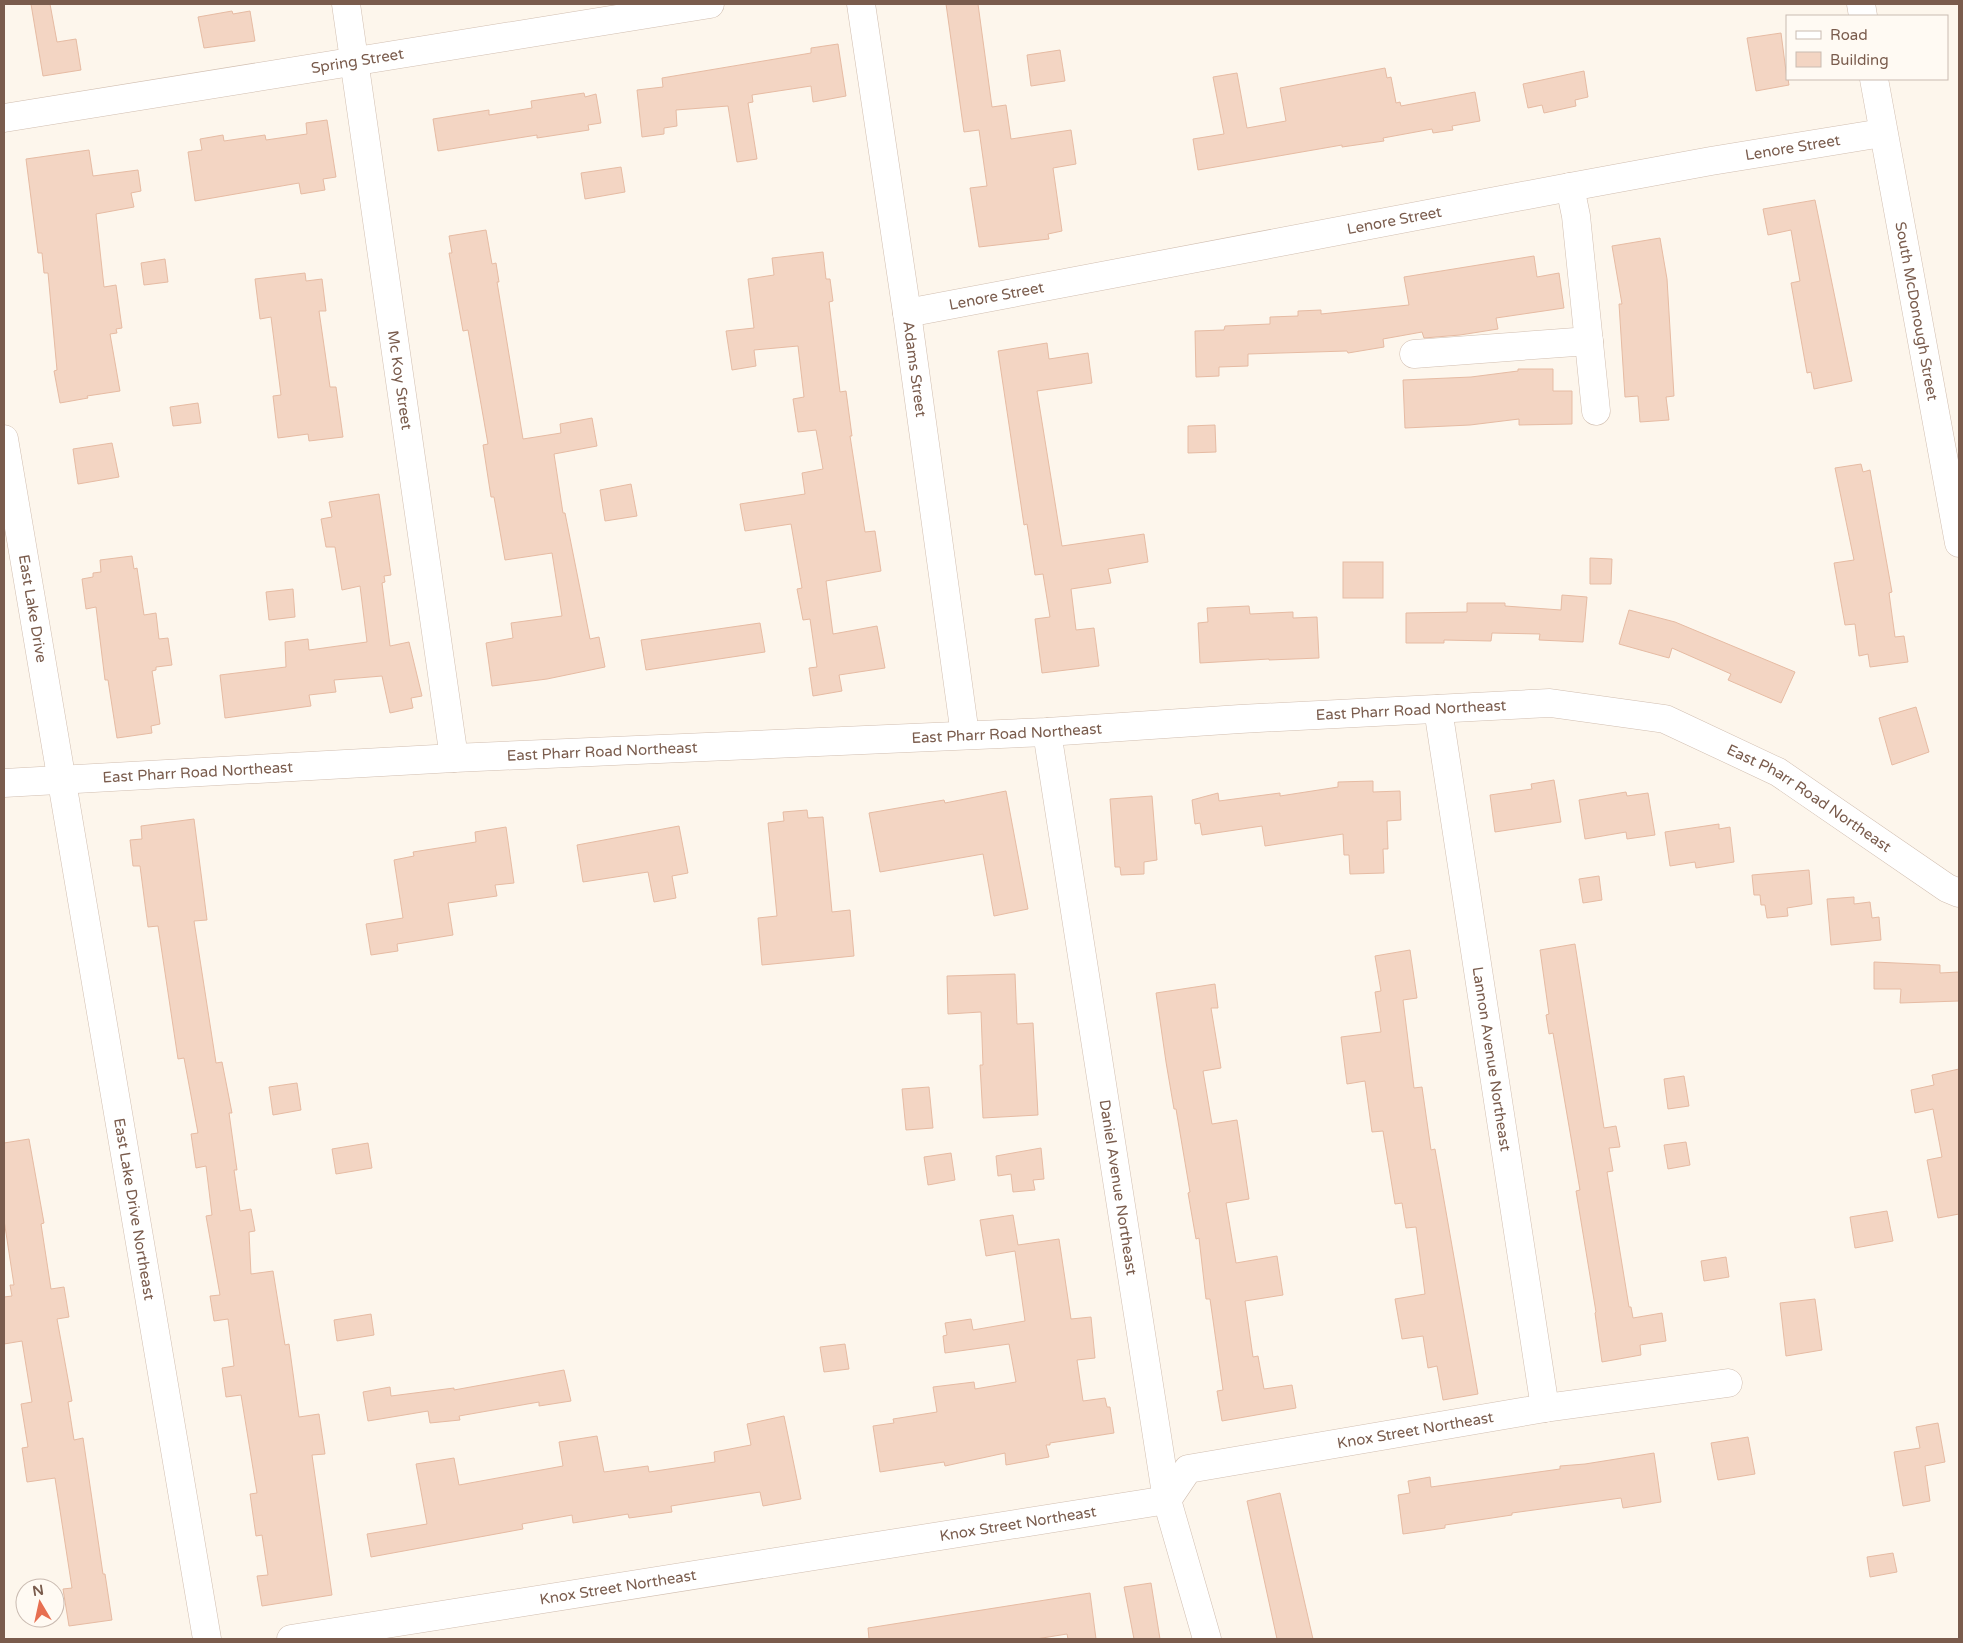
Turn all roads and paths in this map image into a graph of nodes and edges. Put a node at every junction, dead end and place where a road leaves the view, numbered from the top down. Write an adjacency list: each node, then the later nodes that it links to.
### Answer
1 (346, 4): 4 (street, Mc Koy Street)
2 (710, 4): 4 (street, Spring Street)
3 (861, 4): 9 (street, Adams Street)
4 (354, 62): 6 (street, Spring Street); 18 (street, Mc Koy Street)
5 (1874, 80): 7 (street, South McDonough Street)
6 (4, 118)
7 (1882, 133): 8 (street, Lenore Street); 14 (street, South McDonough Street)
8 (1570, 186): 9 (street, Lenore Street); 10 (street)
9 (907, 313): 17 (street, Adams Street)
10 (1589, 341): 11 (street); 12 (street)
11 (1414, 354)
12 (1596, 411)
13 (4, 439): 19 (street, East Lake Drive)
14 (1959, 543)
15 (1438, 710): 16 (street, East Pharr Road Northeast); 21 (street, East Pharr Road Northeast); 23 (street, Lannon Avenue Northeast)
16 (1047, 732): 17 (street, East Pharr Road Northeast); 24 (street, Daniel Avenue Northeast)
17 (965, 735): 18 (street, East Pharr Road Northeast)
18 (454, 758): 19 (street, East Pharr Road Northeast)
19 (62, 780): 20 (street, East Pharr Road Northeast); 25 (street, East Lake Drive Northeast)
20 (4, 783)
21 (1959, 893)
22 (1728, 1383): 23 (street, Knox Street Northeast)
23 (1545, 1408): 24 (street, Knox Street Northeast)
24 (1167, 1500): 26 (street, Knox Street Northeast); 27 (street, Daniel Avenue Northeast)
25 (207, 1639)
26 (291, 1639)
27 (1207, 1639)

